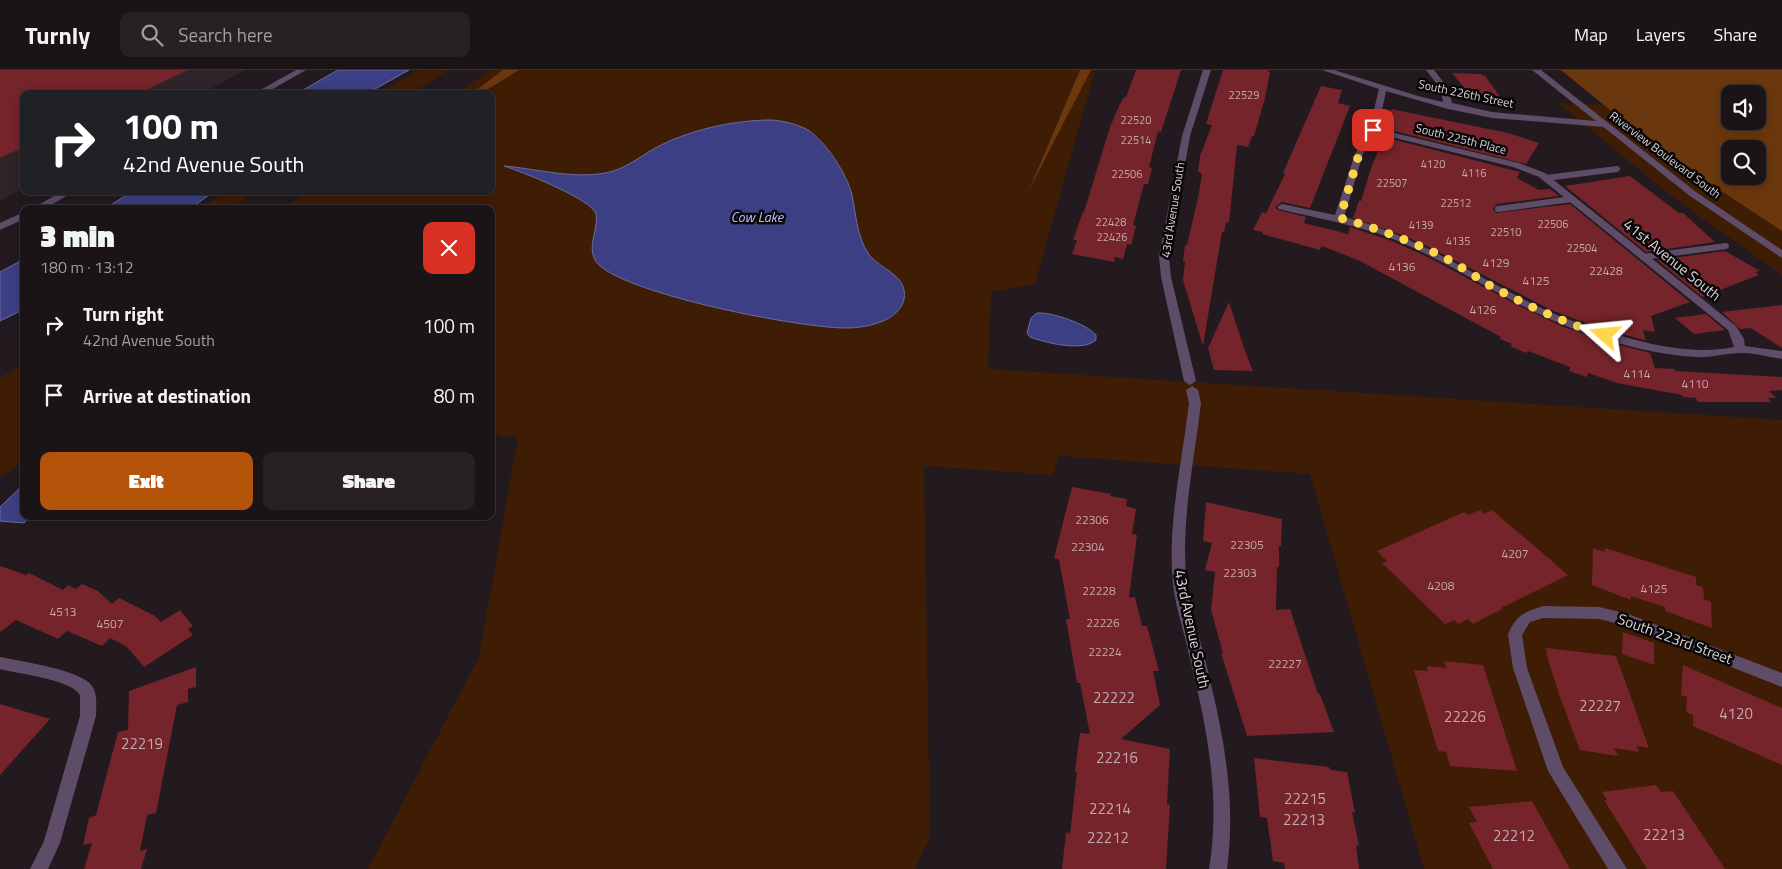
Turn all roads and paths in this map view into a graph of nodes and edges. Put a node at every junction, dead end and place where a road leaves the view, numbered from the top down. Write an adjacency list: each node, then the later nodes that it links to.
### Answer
1 (302, 70): 7 (street)
2 (1206, 70): 29 (street, 43rd Avenue South)
3 (1326, 70): 6 (street, South 226th Street)
4 (1430, 70): 8 (street)
5 (1536, 70): 9 (street, Riverview Boulevard South)
6 (1383, 88): 8 (street, South 226th Street); 10 (street)
7 (264, 90)
8 (1448, 106): 9 (street, South 226th Street)
9 (1604, 124): 22 (street, Riverview Boulevard South)
10 (1373, 130): 12 (street, South 225th Place); 19 (street)
11 (1617, 169): 12 (lane)
12 (1544, 177): 14 (street, 41st Avenue South)
13 (63, 195): 15 (street)
14 (1572, 199): 17 (lane); 23 (street, 41st Avenue South)
15 (44, 205)
16 (1282, 206): 19 (street)
17 (1498, 209)
18 (20, 217): 20 (street)
19 (1340, 218): 24 (street)
20 (0, 227)
21 (1726, 246): 23 (lane)
22 (1782, 255)
23 (1643, 257): 24 (street, 41st Avenue South)
24 (1740, 349): 25 (street)
25 (1782, 355)
26 (0, 663): 28 (street)
27 (1782, 680): 30 (street, South 223rd Street)
28 (39, 869)
29 (1218, 869)
30 (1618, 869)

